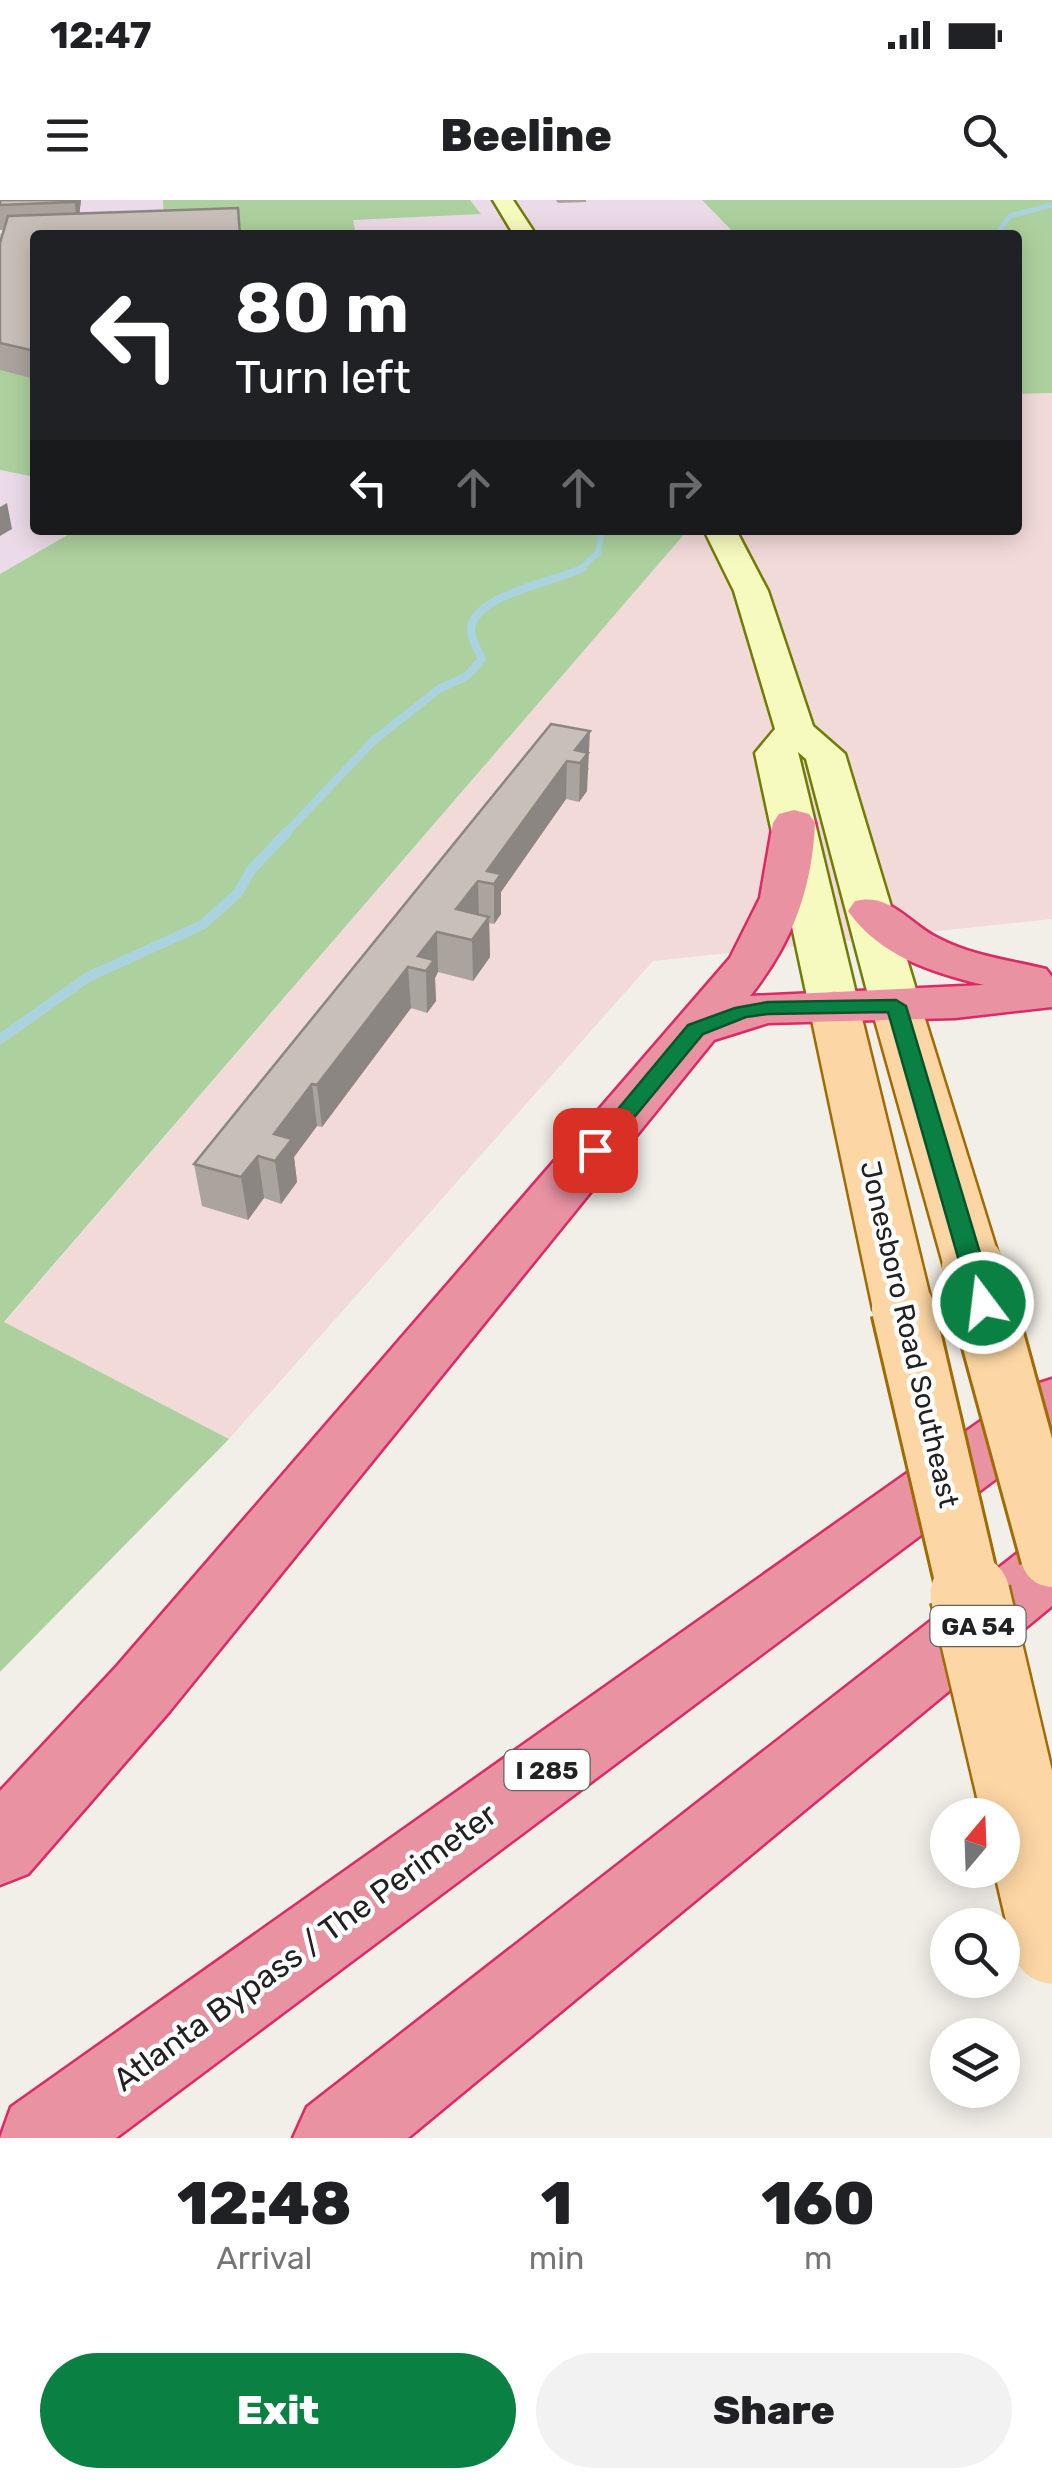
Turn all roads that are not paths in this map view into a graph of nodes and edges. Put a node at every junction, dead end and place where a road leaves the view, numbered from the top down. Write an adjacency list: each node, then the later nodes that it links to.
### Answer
1 (503, 200): 2 (main road)
2 (522, 230)
3 (723, 535): 4 (main road)
4 (795, 731): 5 (main road, Jonesboro Road Southeast / GA 54); 6 (main road)
5 (794, 823): 9 (main road, Jonesboro Road Southeast / GA 54); 11 (highway)
6 (871, 911): 7 (highway); 10 (main road)
7 (1052, 982)
8 (1052, 992): 10 (highway)
9 (834, 1006): 10 (highway); 11 (highway); 16 (main road, Jonesboro Road Southeast / GA 54, bridge)
10 (896, 1006): 13 (main road, bridge)
11 (696, 1030): 15 (highway)
12 (1052, 1403): 17 (highway, Atlanta Bypass / The Perimeter / I 285)
13 (1052, 1556)
14 (1052, 1565): 18 (highway)
15 (0, 1847)
16 (1052, 1944)
17 (42, 2138)
18 (338, 2138)

